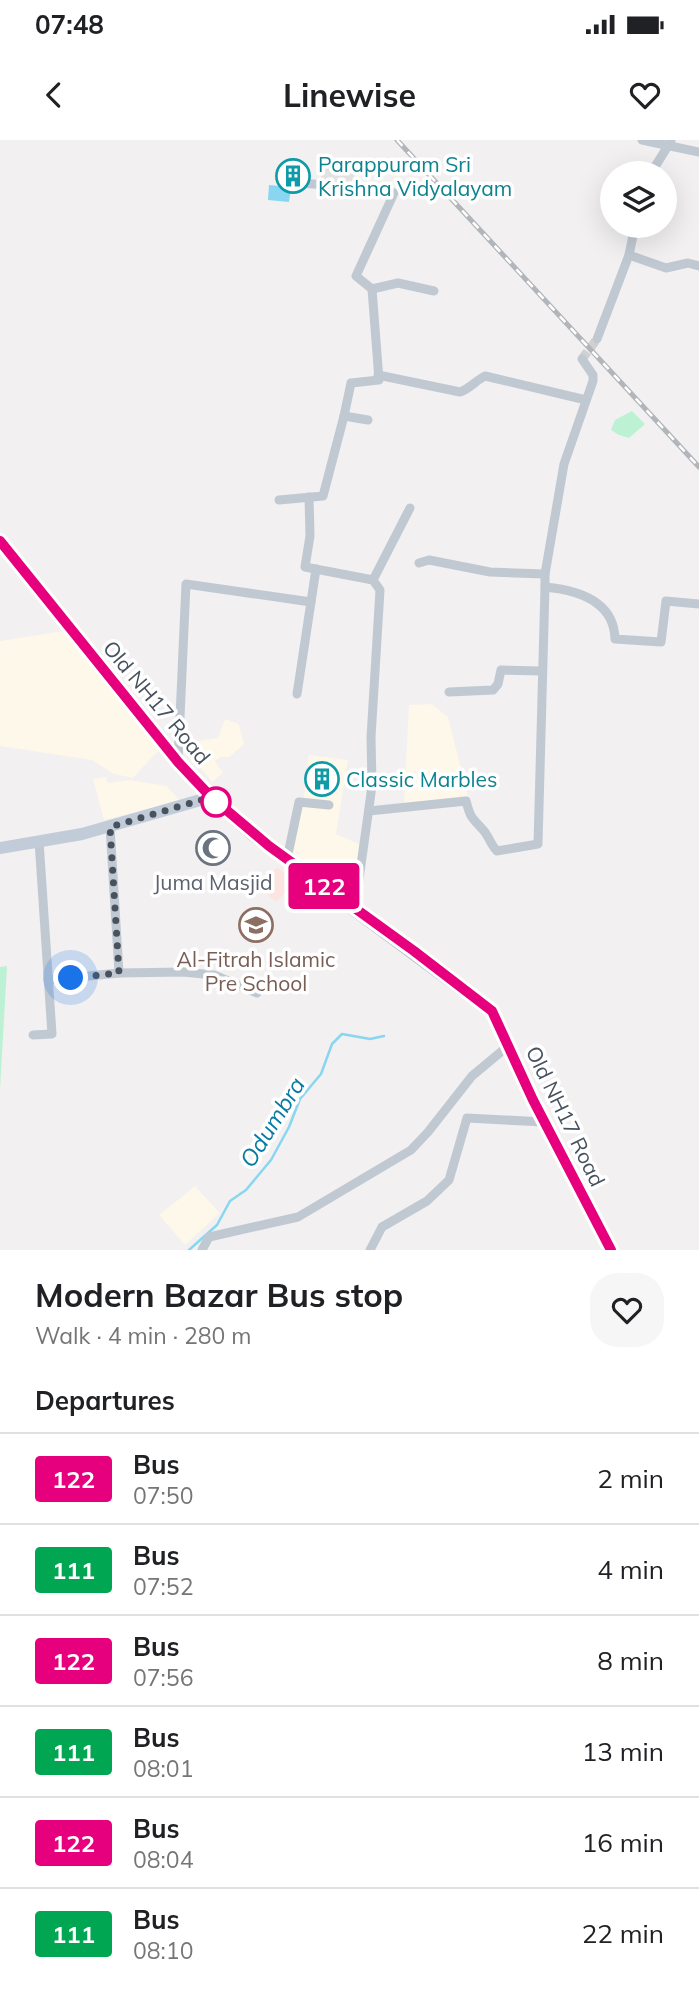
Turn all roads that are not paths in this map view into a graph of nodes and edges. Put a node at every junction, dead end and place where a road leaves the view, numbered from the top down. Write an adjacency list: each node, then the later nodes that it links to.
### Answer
1 (642, 140): 2 (street)
2 (670, 142): 3 (street); 4 (street)
3 (699, 152)
4 (659, 161)
5 (298, 183): 9 (street)
6 (633, 238): 7 (street)
7 (629, 255): 8 (street); 11 (street)
8 (699, 266)
9 (372, 289): 10 (street); 13 (street)
10 (433, 291)
11 (597, 339)
12 (582, 359): 14 (street)
13 (378, 375): 14 (street); 15 (street)
14 (586, 400): 23 (street)
15 (344, 416): 16 (street); 17 (street)
16 (368, 420)
17 (309, 498): 18 (street); 22 (street)
18 (279, 500)
19 (410, 508): 24 (street)
20 (0, 541): 31 (main road, Old NH17 Road)
21 (419, 563): 23 (street)
22 (316, 569): 24 (street); 26 (street)
23 (545, 574): 25 (street)
24 (373, 580): 34 (street)
25 (545, 587): 27 (street); 28 (street)
26 (311, 602): 30 (street); 31 (street)
27 (699, 604)
28 (541, 671): 29 (street); 34 (street)
29 (449, 692)
30 (297, 694)
31 (178, 762): 32 (main road, Old NH17 Road)
32 (211, 797): 35 (main road); 38 (main road, Old NH17 Road)
33 (329, 805): 38 (street)
34 (369, 811): 39 (street)
35 (110, 827): 36 (main road); 40 (street)
36 (39, 841): 37 (main road); 41 (street)
37 (0, 848)
38 (287, 859): 39 (main road, Old NH17 Road)
39 (355, 908): 44 (main road, Old NH17 Road)
40 (119, 973): 41 (street); 42 (street)
41 (48, 980): 43 (street)
42 (257, 993)
43 (33, 1035)
44 (508, 1046): 45 (main road, Old NH17 Road); 46 (street)
45 (544, 1122): 47 (street); 48 (main road, Old NH17 Road)
46 (202, 1250)
47 (370, 1250)
48 (611, 1250)

